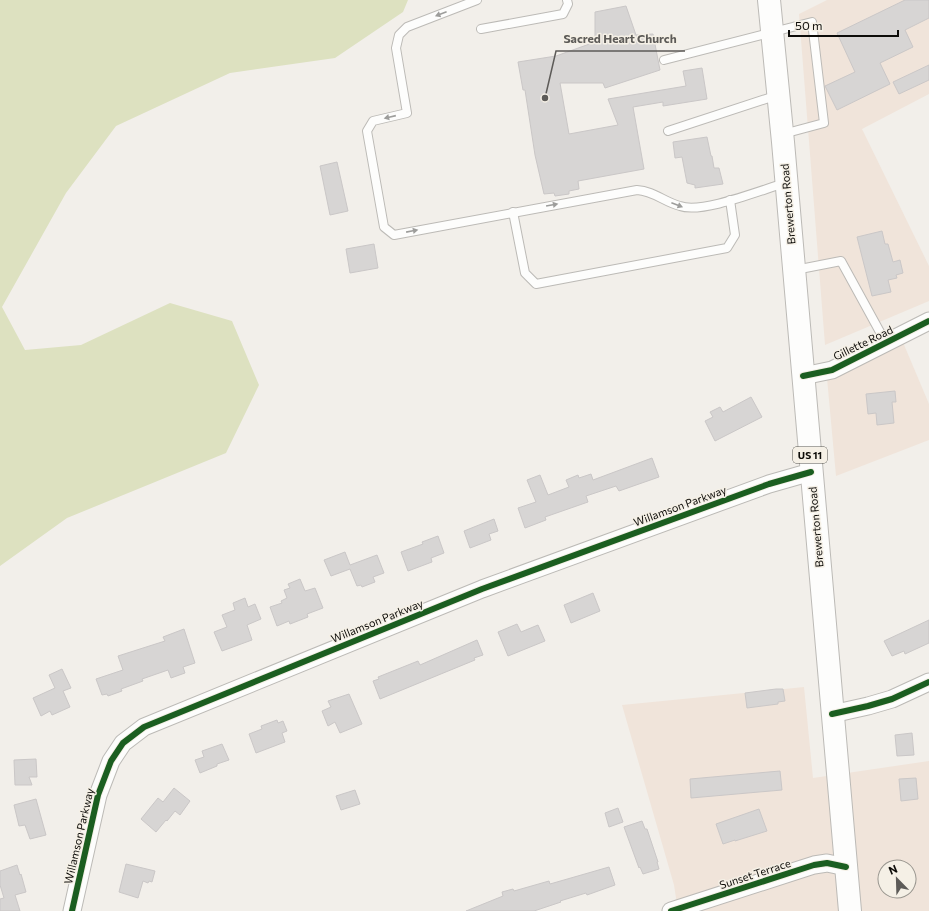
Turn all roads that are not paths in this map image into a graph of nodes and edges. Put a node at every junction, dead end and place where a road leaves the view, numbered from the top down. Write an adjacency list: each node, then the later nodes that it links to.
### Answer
1 (477, 0): 12 (lane, one-way to 12)
2 (567, 0): 4 (lane)
3 (769, 0): 5 (main road, Brewerton Road / US 11)
4 (481, 29)
5 (772, 32): 6 (lane); 7 (main road, Brewerton Road / US 11); 9 (lane)
6 (664, 60)
7 (778, 95): 8 (lane); 9 (main road, Brewerton Road / US 11)
8 (668, 131)
9 (782, 134): 10 (main road, Brewerton Road / US 11)
10 (787, 182): 11 (lane); 13 (main road, Brewerton Road / US 11)
11 (730, 200): 12 (lane, one-way to 11); 12 (lane)
12 (513, 212)
13 (794, 270): 15 (lane); 16 (main road, Brewerton Road / US 11)
14 (929, 321): 15 (street, Gillette Road)
15 (886, 343): 16 (street, Gillette Road)
16 (803, 376): 17 (main road, Brewerton Road / US 11)
17 (811, 472): 19 (main road, Brewerton Road / US 11); 21 (street, Willamson Parkway)
18 (929, 682): 19 (street)
19 (832, 714): 20 (main road, Brewerton Road / US 11)
20 (846, 867): 22 (street, Sunset Terrace); 23 (main road, Brewerton Road / US 11)
21 (72, 911)
22 (671, 911)
23 (850, 911)

